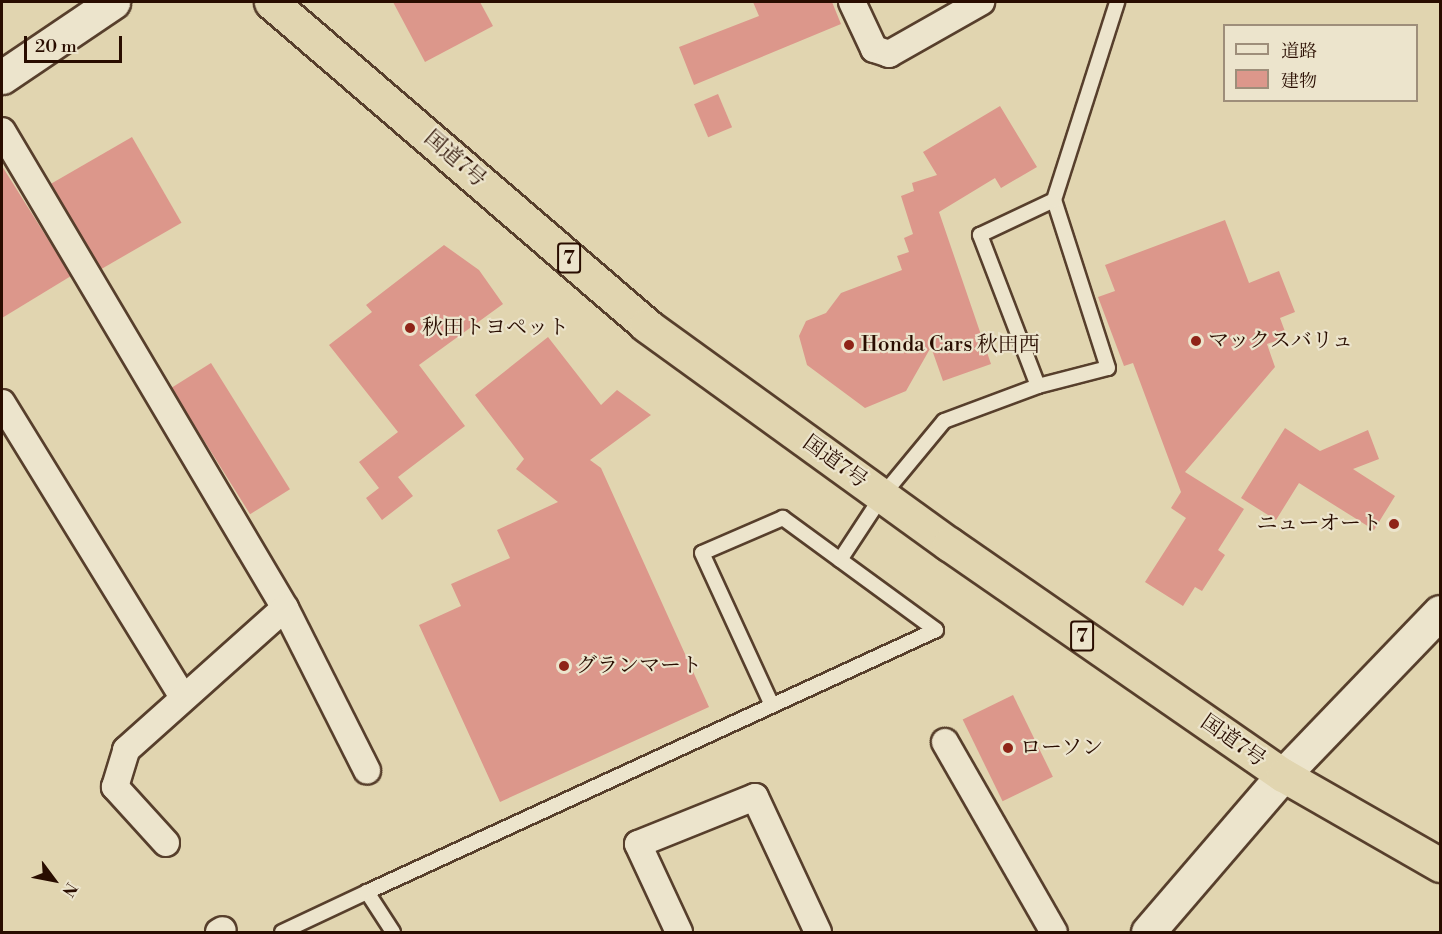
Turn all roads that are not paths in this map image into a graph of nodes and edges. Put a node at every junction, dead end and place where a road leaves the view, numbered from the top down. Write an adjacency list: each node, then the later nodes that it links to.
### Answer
1 (113, 2): 6 (street)
2 (271, 2): 11 (highway, 国道7号 / 7)
3 (852, 2): 4 (street)
4 (981, 2)
5 (1117, 2): 8 (lane)
6 (2, 77)
7 (2, 131): 13 (street)
8 (1054, 200): 9 (lane); 9 (lane)
9 (1038, 386): 11 (lane)
10 (2, 403): 15 (street)
11 (882, 496): 12 (lane); 19 (highway, 国道7号 / 7)
12 (840, 560): 16 (lane); 16 (lane)
13 (285, 608): 15 (street); 18 (street)
14 (1440, 612): 19 (street)
15 (182, 696): 20 (street)
16 (772, 705): 22 (lane)
17 (945, 742): 27 (street)
18 (367, 771)
19 (1283, 775): 21 (highway, 国道7号 / 7); 28 (street)
20 (166, 843)
21 (1440, 865)
22 (367, 892): 23 (lane); 24 (lane)
23 (282, 933)
24 (393, 933)
25 (679, 933): 26 (street)
26 (818, 933)
27 (1054, 933)
28 (1148, 933)

